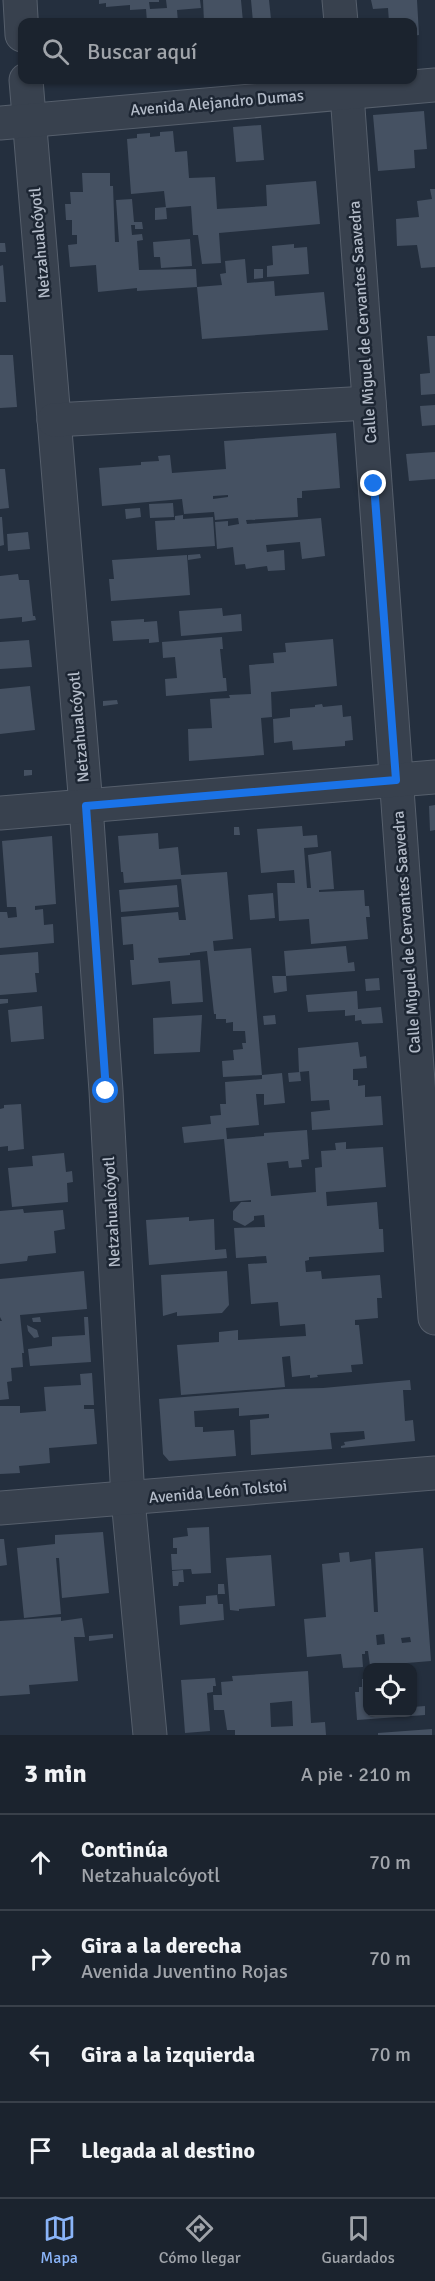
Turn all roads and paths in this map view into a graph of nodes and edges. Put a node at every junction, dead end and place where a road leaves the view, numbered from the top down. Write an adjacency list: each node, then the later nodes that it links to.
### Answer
1 (20, 0): 3 (street)
2 (339, 0): 4 (street)
3 (21, 18)
4 (341, 18)
5 (25, 84): 8 (street, Netzahualcóyotl)
6 (346, 85): 7 (street, Avenida Alejandro Dumas); 8 (street, Avenida Alejandro Dumas); 9 (street, Calle Miguel de Cervantes Saavedra)
7 (435, 85)
8 (15, 122): 10 (street, Netzahualcóyotl)
9 (369, 403): 10 (street); 12 (street, Calle Miguel de Cervantes Saavedra)
10 (54, 420): 13 (street, Netzahualcóyotl)
11 (435, 777): 12 (street)
12 (396, 780): 13 (street); 15 (street, Calle Miguel de Cervantes Saavedra)
13 (86, 806): 14 (street); 17 (street, Netzahualcóyotl)
14 (0, 813)
15 (435, 1318)
16 (435, 1473): 17 (street, Avenida León Tolstoi)
17 (128, 1499): 18 (street, Avenida León Tolstoi); 19 (street, Netzahualcóyotl)
18 (0, 1508)
19 (150, 1735)

